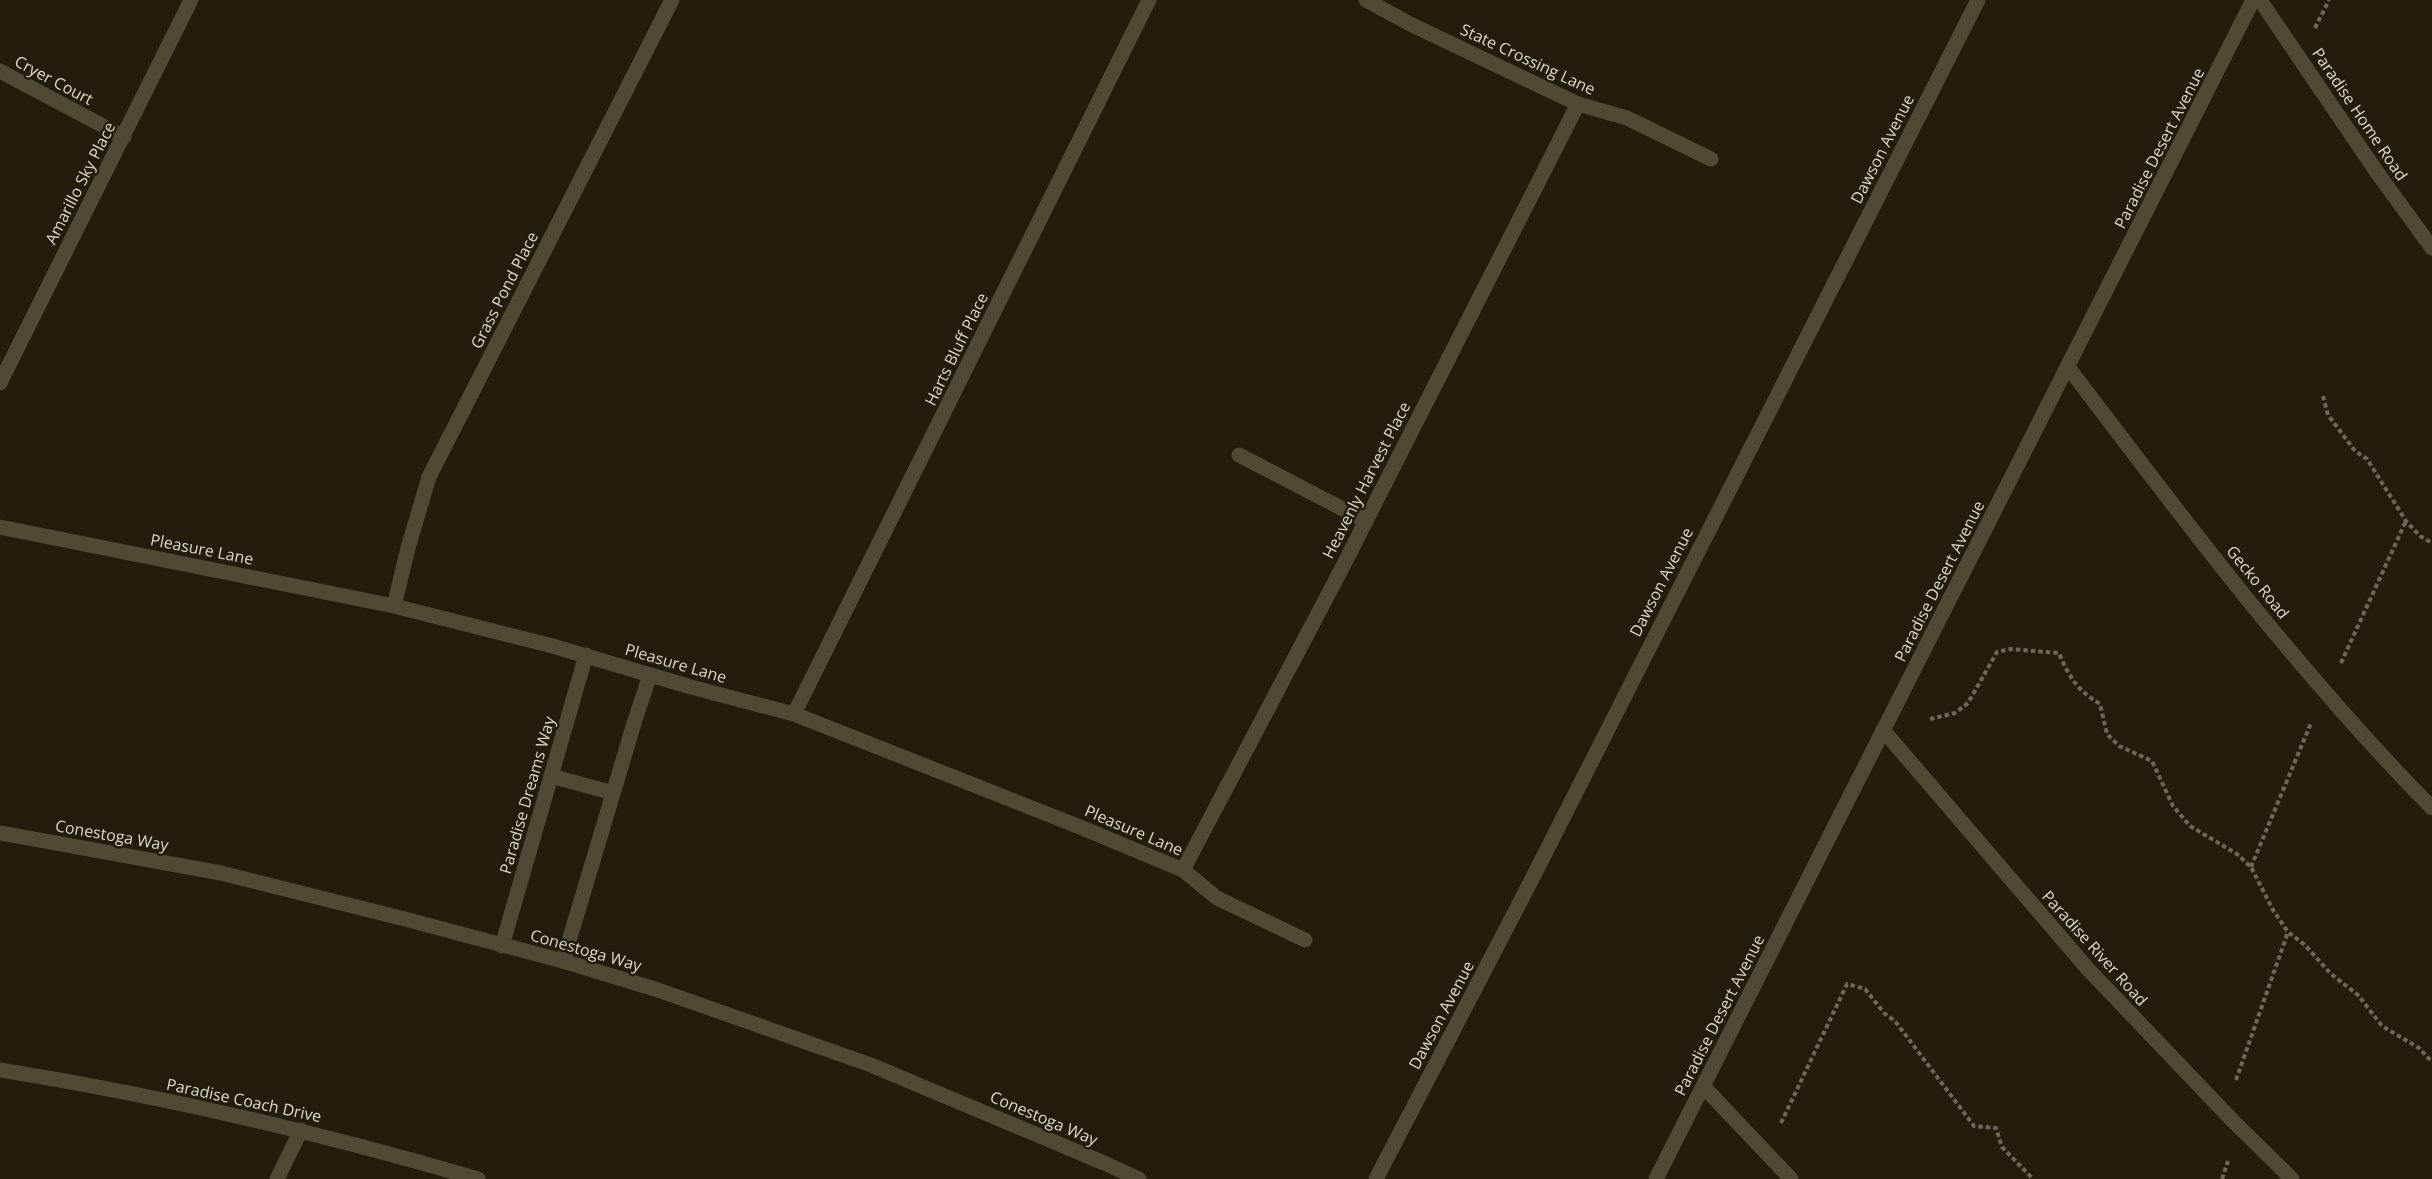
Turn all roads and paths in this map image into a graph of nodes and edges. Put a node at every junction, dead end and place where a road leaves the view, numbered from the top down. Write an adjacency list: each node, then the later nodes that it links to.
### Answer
1 (191, 0): 12 (street, Amarillo Sky Place)
2 (672, 0): 23 (street, Grass Pond Place)
3 (1149, 0): 27 (street, Harts Bluff Place)
4 (1366, 0): 11 (street, State Crossing Lane)
5 (1978, 0): 51 (street, Dawson Avenue)
6 (2253, 0): 15 (street, Paradise Desert Avenue)
7 (2260, 0): 14 (street, Paradise Home Road)
8 (2329, 0): 9 (path)
9 (2315, 28)
10 (0, 71): 12 (street, Cryer Court)
11 (1578, 104): 13 (street, State Crossing Lane); 19 (street, Heavenly Harvest Place)
12 (123, 137): 16 (street, Amarillo Sky Place)
13 (1711, 159)
14 (2432, 248)
15 (2068, 367): 30 (street, Paradise Desert Avenue); 33 (street, Gecko Road)
16 (0, 382)
17 (2323, 396): 20 (path)
18 (1239, 455): 19 (street)
19 (1366, 521): 36 (street, Heavenly Harvest Place)
20 (2406, 521): 22 (path); 25 (path)
21 (0, 527): 23 (street, Pleasure Lane)
22 (2432, 543)
23 (394, 606): 24 (street, Pleasure Lane)
24 (586, 655): 26 (street, Pleasure Lane); 31 (street, Paradise Dreams Way)
25 (2341, 663)
26 (650, 675): 27 (street, Pleasure Lane); 32 (street)
27 (794, 714): 36 (street, Pleasure Lane)
28 (1930, 719): 35 (path)
29 (2311, 723): 35 (path)
30 (1883, 730): 44 (street, Paradise Desert Avenue); 56 (street, Paradise River Road)
31 (551, 776): 32 (street); 39 (street, Paradise Dreams Way)
32 (613, 793): 40 (street)
33 (2432, 808)
34 (0, 833): 39 (street, Conestoga Way)
35 (2251, 867): 37 (path)
36 (1183, 870): 38 (street, Pleasure Lane)
37 (2288, 932): 41 (path); 43 (path)
38 (1305, 940)
39 (502, 946): 40 (street, Conestoga Way)
40 (563, 961): 50 (street, Conestoga Way)
41 (2432, 1062)
42 (0, 1070): 46 (street, Paradise Coach Drive)
43 (2235, 1084)
44 (1703, 1086): 52 (street, Paradise Desert Avenue); 53 (street)
45 (1781, 1123): 54 (path)
46 (302, 1130): 48 (street); 49 (street, Paradise Coach Drive)
47 (2228, 1161): 55 (path)
48 (277, 1179)
49 (478, 1179)
50 (1139, 1179)
51 (1376, 1179)
52 (1656, 1179)
53 (1791, 1179)
54 (2033, 1179)
55 (2222, 1179)
56 (2292, 1179)

